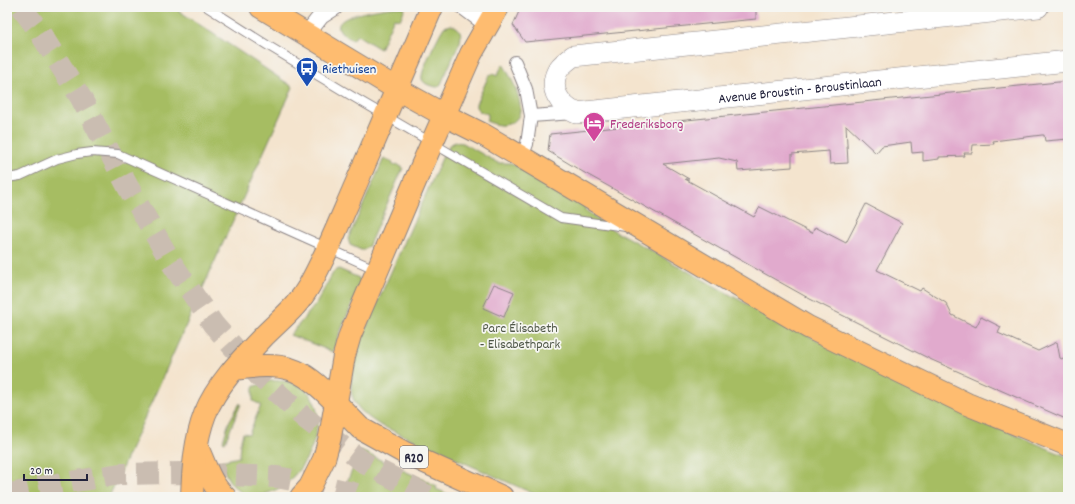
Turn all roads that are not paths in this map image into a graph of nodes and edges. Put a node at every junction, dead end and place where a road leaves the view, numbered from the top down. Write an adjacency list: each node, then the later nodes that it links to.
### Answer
1 (207, 7): 14 (lane)
2 (260, 7): 8 (main road)
3 (335, 7): 8 (street)
4 (432, 7): 11 (main road)
5 (465, 7): 7 (street)
6 (1038, 7): 12 (street)
7 (493, 16): 13 (main road)
8 (306, 35): 11 (main road)
9 (1068, 61): 12 (street, Avenue Broustin - Broustinlaan)
10 (515, 62): 15 (street)
11 (397, 89): 13 (main road); 14 (main road)
12 (576, 113): 15 (street, Avenue Broustin - Broustinlaan)
13 (444, 115): 16 (main road); 17 (main road)
14 (386, 116): 16 (lane); 20 (main road)
15 (531, 116): 17 (street)
16 (432, 143): 19 (lane); 21 (main road)
17 (522, 157): 19 (main road)
18 (7, 178): 20 (lane)
19 (647, 230): 24 (main road)
20 (327, 248): 21 (lane); 22 (main road)
21 (378, 270): 23 (main road)
22 (234, 370): 23 (main road); 25 (main road)
23 (335, 402): 28 (main road); 29 (main road, R20)
24 (1068, 445)
25 (196, 447): 26 (main road); 27 (main road)
26 (192, 497)
27 (224, 497)
28 (301, 497)
29 (502, 497)

